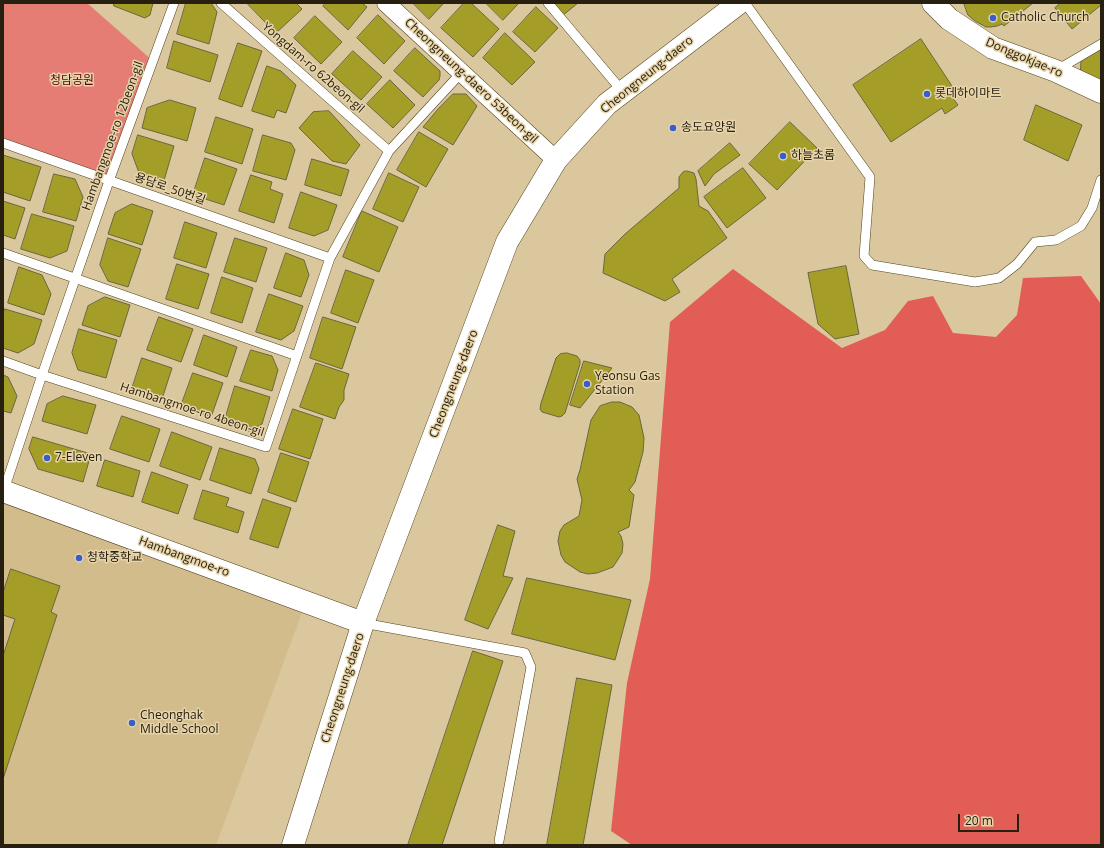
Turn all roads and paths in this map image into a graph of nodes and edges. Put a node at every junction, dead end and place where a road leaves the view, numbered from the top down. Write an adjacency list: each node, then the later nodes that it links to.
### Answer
1 (174, 3): 17 (lane, Hambangmoe-ro 12beon-gil)
2 (221, 3): 14 (lane, Yongdam-ro 62beon-gil)
3 (386, 3): 10 (street, Cheongneung-daero 53beon-gil)
4 (548, 3): 11 (lane)
5 (739, 3): 11 (main road, Cheongneung-daero)
6 (745, 3): 16 (lane)
7 (933, 3): 9 (main road, Donggokjae-ro)
8 (1101, 44): 9 (lane)
9 (1056, 71): 12 (main road, Donggokjae-ro)
10 (461, 73): 14 (lane, Hambangmoe-ro 4beon-gil); 15 (street, Cheongneung-daero 53beon-gil)
11 (623, 92): 15 (main road, Cheongneung-daero)
12 (1101, 92)
13 (3, 143): 17 (lane, 용담로_50번길)
14 (389, 151): 19 (lane, Hambangmoe-ro 4beon-gil)
15 (556, 160): 25 (main road, Cheongneung-daero)
16 (1101, 180)
17 (109, 181): 19 (lane, 용담로_50번길); 20 (lane, Hambangmoe-ro 12beon-gil)
18 (3, 253): 20 (lane)
19 (330, 258): 21 (lane, Hambangmoe-ro 4beon-gil)
20 (76, 278): 21 (lane); 23 (lane, Hambangmoe-ro 12beon-gil)
21 (297, 356): 23 (lane, Hambangmoe-ro 4beon-gil)
22 (3, 361): 23 (lane)
23 (42, 375): 24 (lane, Hambangmoe-ro 12beon-gil)
24 (3, 492): 25 (main road, Hambangmoe-ro)
25 (363, 623): 26 (lane); 27 (main road, Cheongneung-daero)
26 (499, 840)
27 (293, 845)

